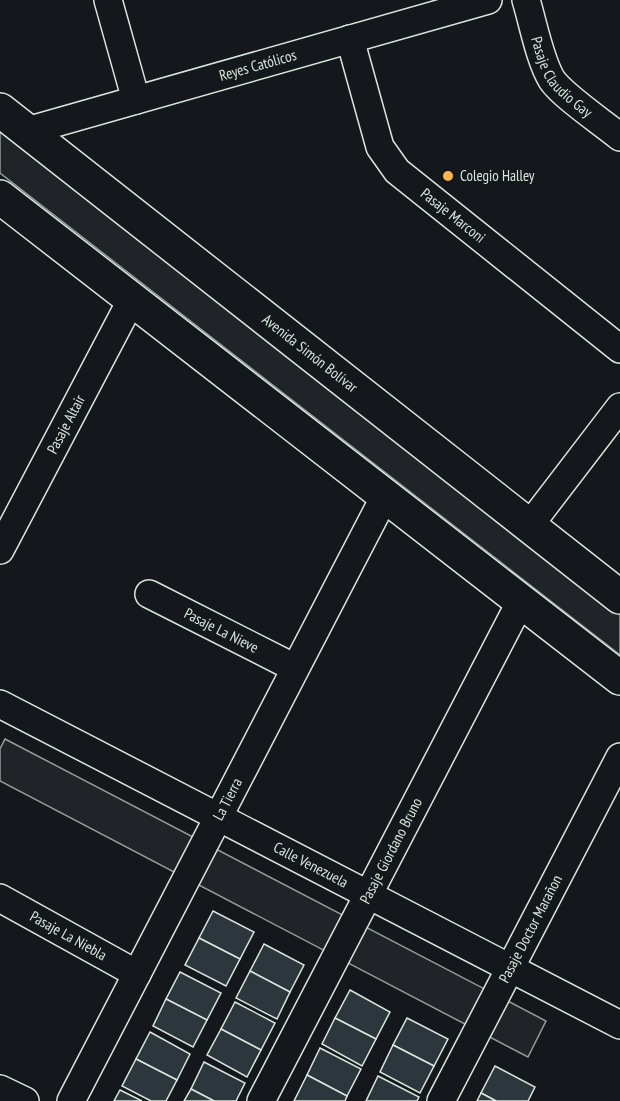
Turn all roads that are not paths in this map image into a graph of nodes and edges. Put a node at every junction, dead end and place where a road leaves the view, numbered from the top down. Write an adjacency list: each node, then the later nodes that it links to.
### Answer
1 (108, 0): 5 (street)
2 (488, 0): 4 (street, Reyes Católicos)
3 (526, 0): 8 (street, Pasaje Claudio Gay)
4 (350, 39): 5 (street, Reyes Católicos); 11 (street, Pasaje Marconi)
5 (136, 100): 7 (street, Reyes Católicos)
6 (0, 110): 7 (main road, Avenida Simón Bolívar)
7 (27, 131): 14 (main road, Avenida Simón Bolívar)
8 (620, 137)
9 (0, 197): 10 (main road)
10 (132, 299): 13 (main road); 15 (street, Pasaje Altair)
11 (620, 350)
12 (620, 407): 14 (street)
13 (385, 496): 18 (main road); 19 (street, La Tierra)
14 (529, 526): 17 (main road, Avenida Simón Bolívar)
15 (0, 550)
16 (149, 594): 19 (street, Pasaje La Nieve)
17 (620, 597)
18 (521, 601): 20 (main road); 24 (street, Pasaje Giordano Bruno)
19 (295, 668): 23 (street, La Tierra)
20 (620, 678)
21 (0, 704): 23 (street, Calle Venezuela)
22 (620, 757): 26 (street, Pasaje Doctor Marañon)
23 (218, 818): 24 (street, Calle Venezuela); 27 (street, La Tierra)
24 (367, 895): 26 (street, Calle Venezuela); 32 (street, Pasaje Giordano Bruno)
25 (0, 898): 27 (street, Pasaje La Niebla)
26 (510, 968): 28 (street, Calle Venezuela); 33 (street, Pasaje Doctor Marañon)
27 (137, 974): 31 (street, La Tierra)
28 (620, 1025)
29 (0, 1089): 30 (street)
30 (25, 1101)
31 (71, 1101)
32 (261, 1101)
33 (441, 1101)

